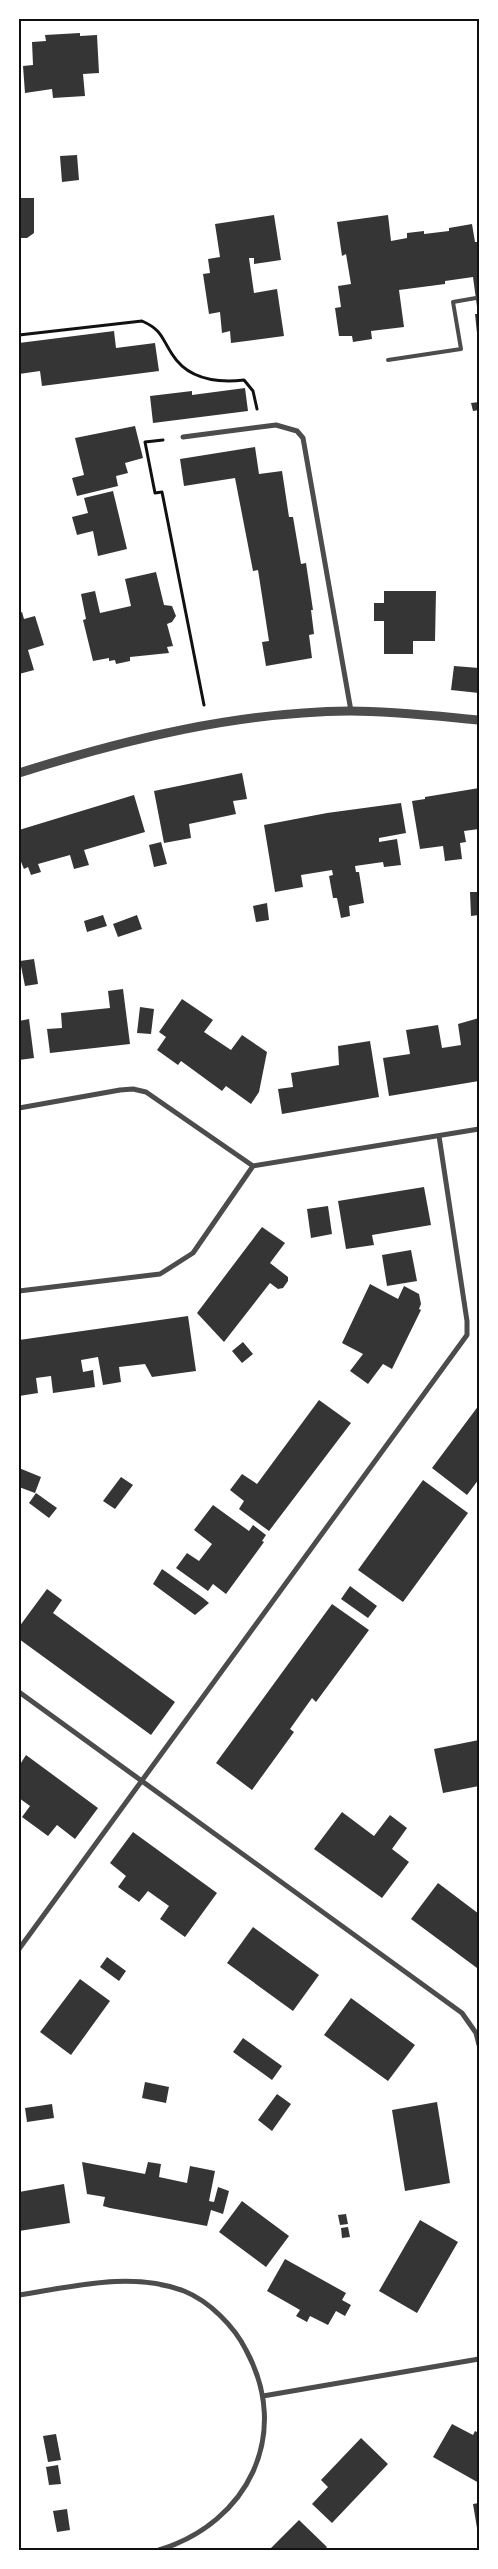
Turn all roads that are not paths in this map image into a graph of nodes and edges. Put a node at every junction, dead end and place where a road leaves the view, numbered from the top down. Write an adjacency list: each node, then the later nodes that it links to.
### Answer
1 (476, 298): 2 (lane)
2 (388, 360)
3 (183, 437): 4 (street)
4 (351, 711): 5 (street); 6 (street)
5 (479, 720)
6 (19, 772)
7 (19, 1108): 10 (street)
8 (479, 1129): 9 (street)
9 (439, 1136): 10 (street); 13 (street)
10 (253, 1166): 11 (street)
11 (19, 1291)
12 (19, 1692): 13 (street)
13 (141, 1780): 14 (street); 15 (street)
14 (19, 1949)
15 (478, 2032): 16 (street)
16 (479, 2045)
17 (19, 2295): 19 (street)
18 (479, 2358): 19 (street)
19 (264, 2396): 20 (street)
20 (159, 2550)

